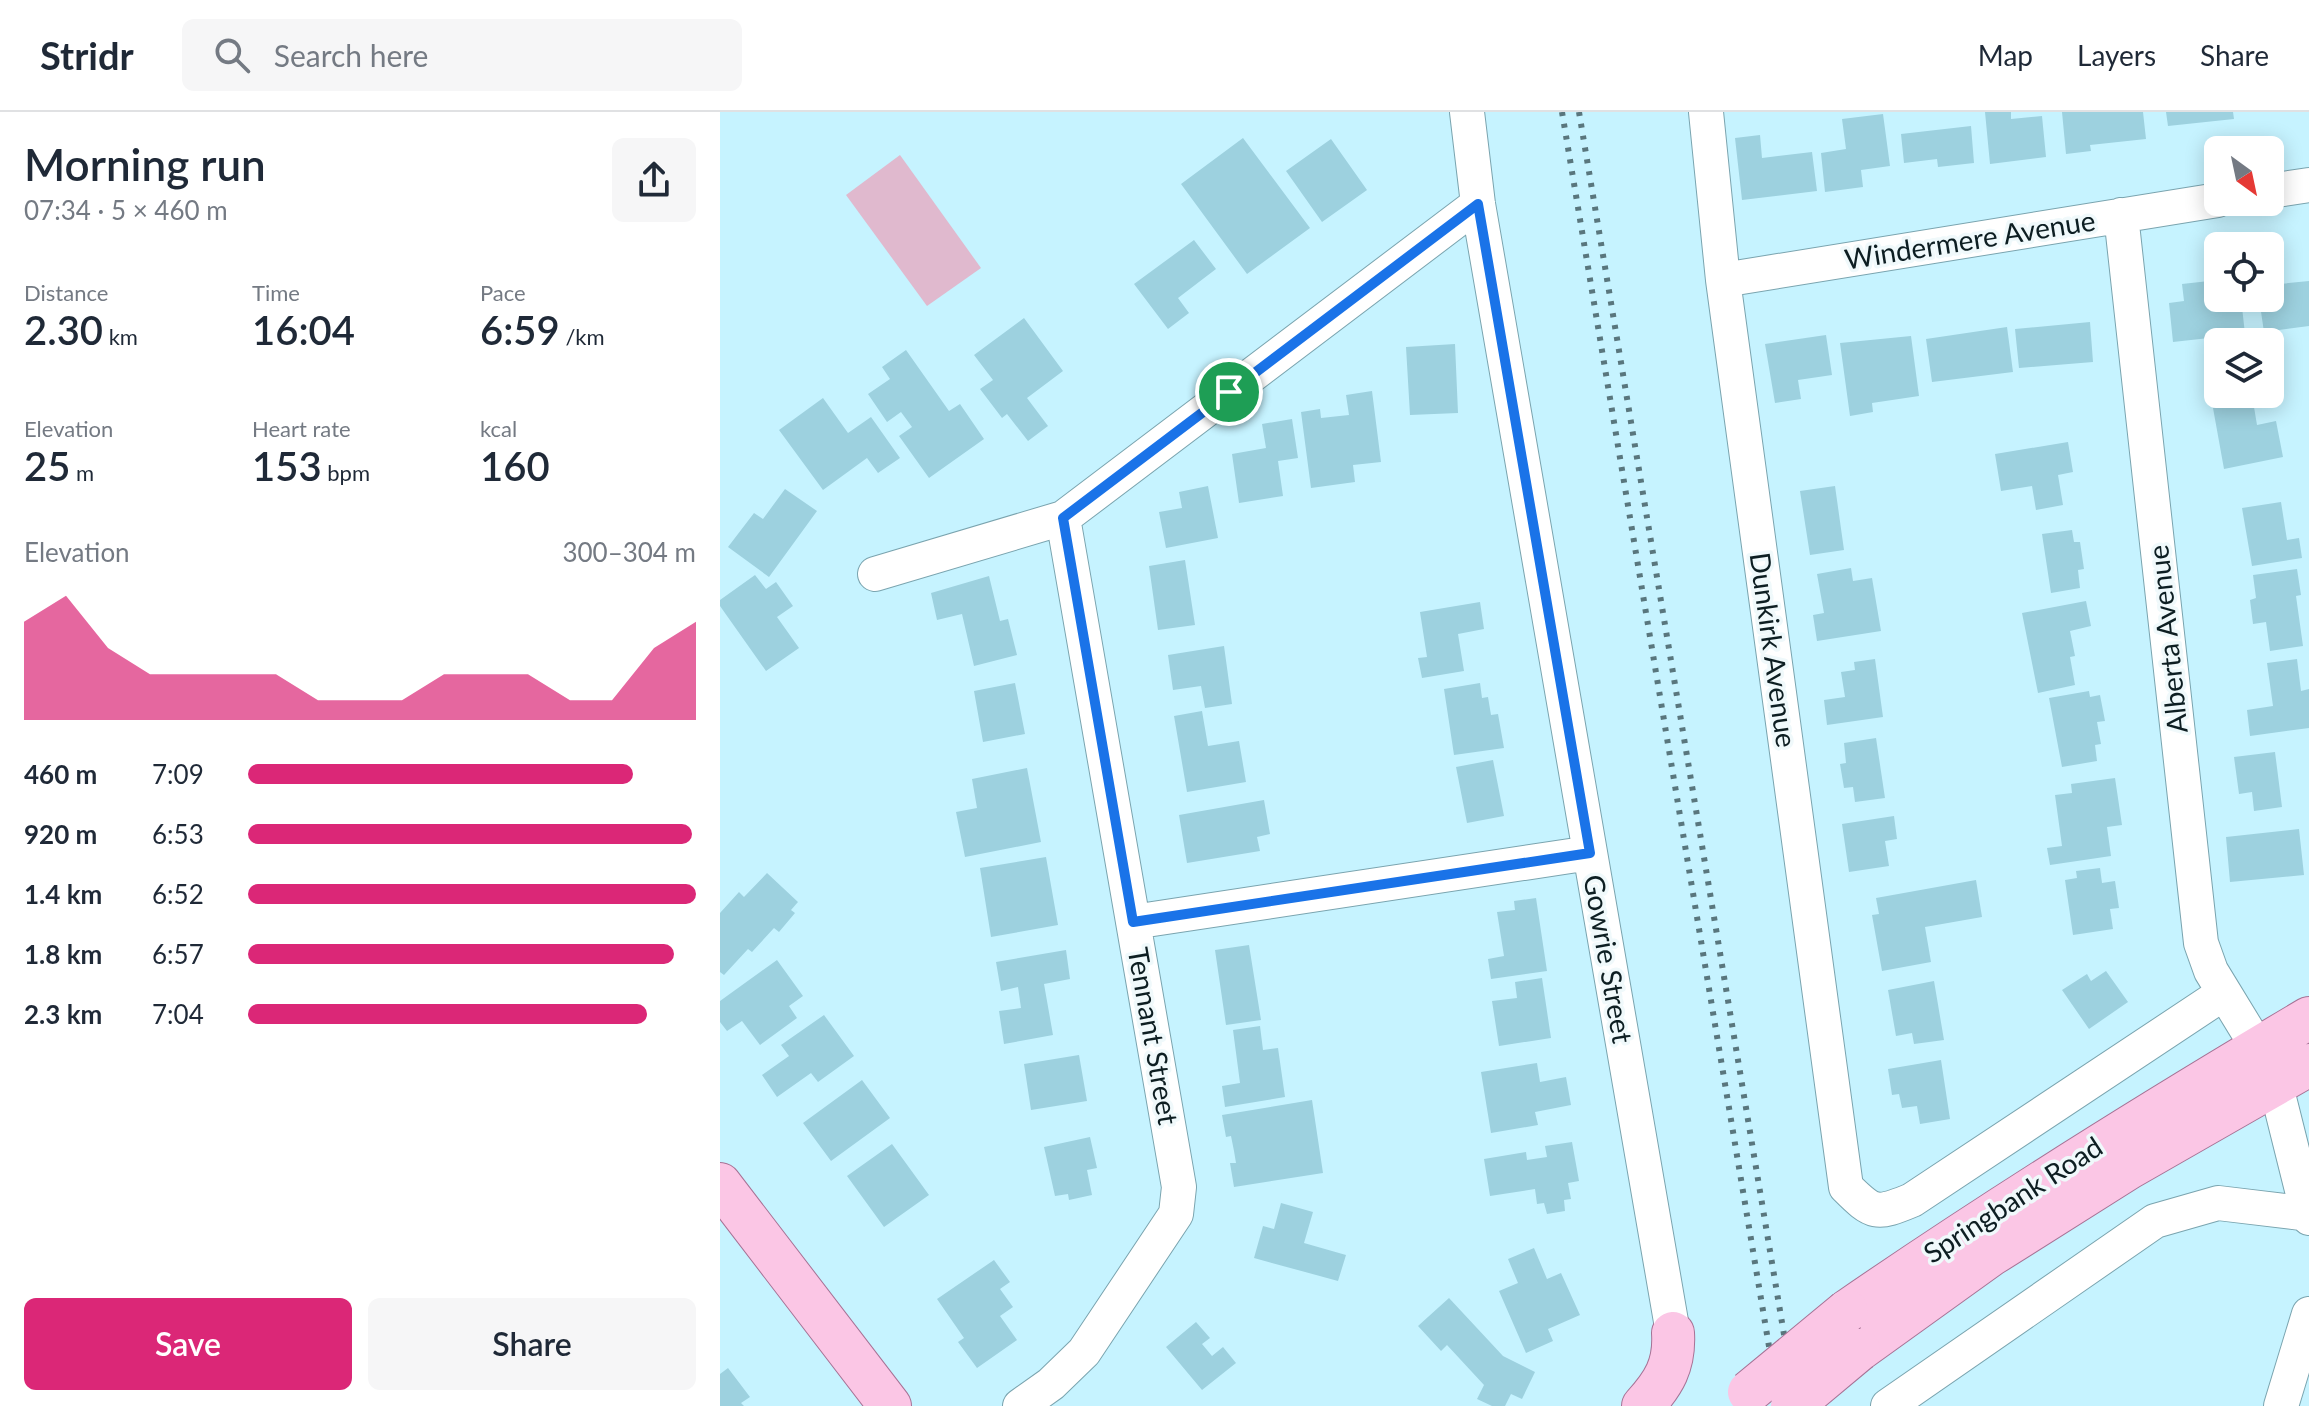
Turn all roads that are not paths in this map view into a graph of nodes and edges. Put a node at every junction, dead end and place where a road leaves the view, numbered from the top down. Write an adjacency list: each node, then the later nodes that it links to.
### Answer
1 (1467, 112): 6 (street, Gowrie Street)
2 (1706, 112): 8 (street, Dunkirk Avenue)
3 (2309, 185): 4 (street)
4 (2284, 189)
5 (2204, 202): 7 (street, Windermere Avenue)
6 (1478, 204): 9 (street); 11 (street, Gowrie Street)
7 (2121, 215): 8 (street, Windermere Avenue); 13 (street, Alberta Avenue)
8 (1723, 280): 18 (street, Dunkirk Avenue)
9 (1063, 518): 10 (street); 12 (street, Tennant Street)
10 (875, 574)
11 (1590, 853): 12 (street); 23 (street, Gowrie Street)
12 (1133, 922): 26 (street, Tennant Street)
13 (2224, 993): 15 (street, Alberta Avenue); 18 (street, Springbank Road)
14 (2309, 1018): 15 (main road, Springbank Road)
15 (2258, 1048): 16 (main road); 24 (main road, Springbank Road, bridge)
16 (2292, 1076): 20 (street); 28 (main road, Springbank Road, bridge)
17 (720, 1184): 21 (main road)
18 (1846, 1187)
19 (720, 1214): 21 (main road)
20 (2309, 1216): 29 (street)
21 (793, 1281): 25 (main road)
22 (2309, 1314): 30 (street)
23 (1673, 1333): 27 (main road)
24 (1742, 1399)
25 (880, 1402)
26 (1020, 1406)
27 (1643, 1406)
28 (1792, 1406)
29 (1888, 1406)
30 (2281, 1406)

